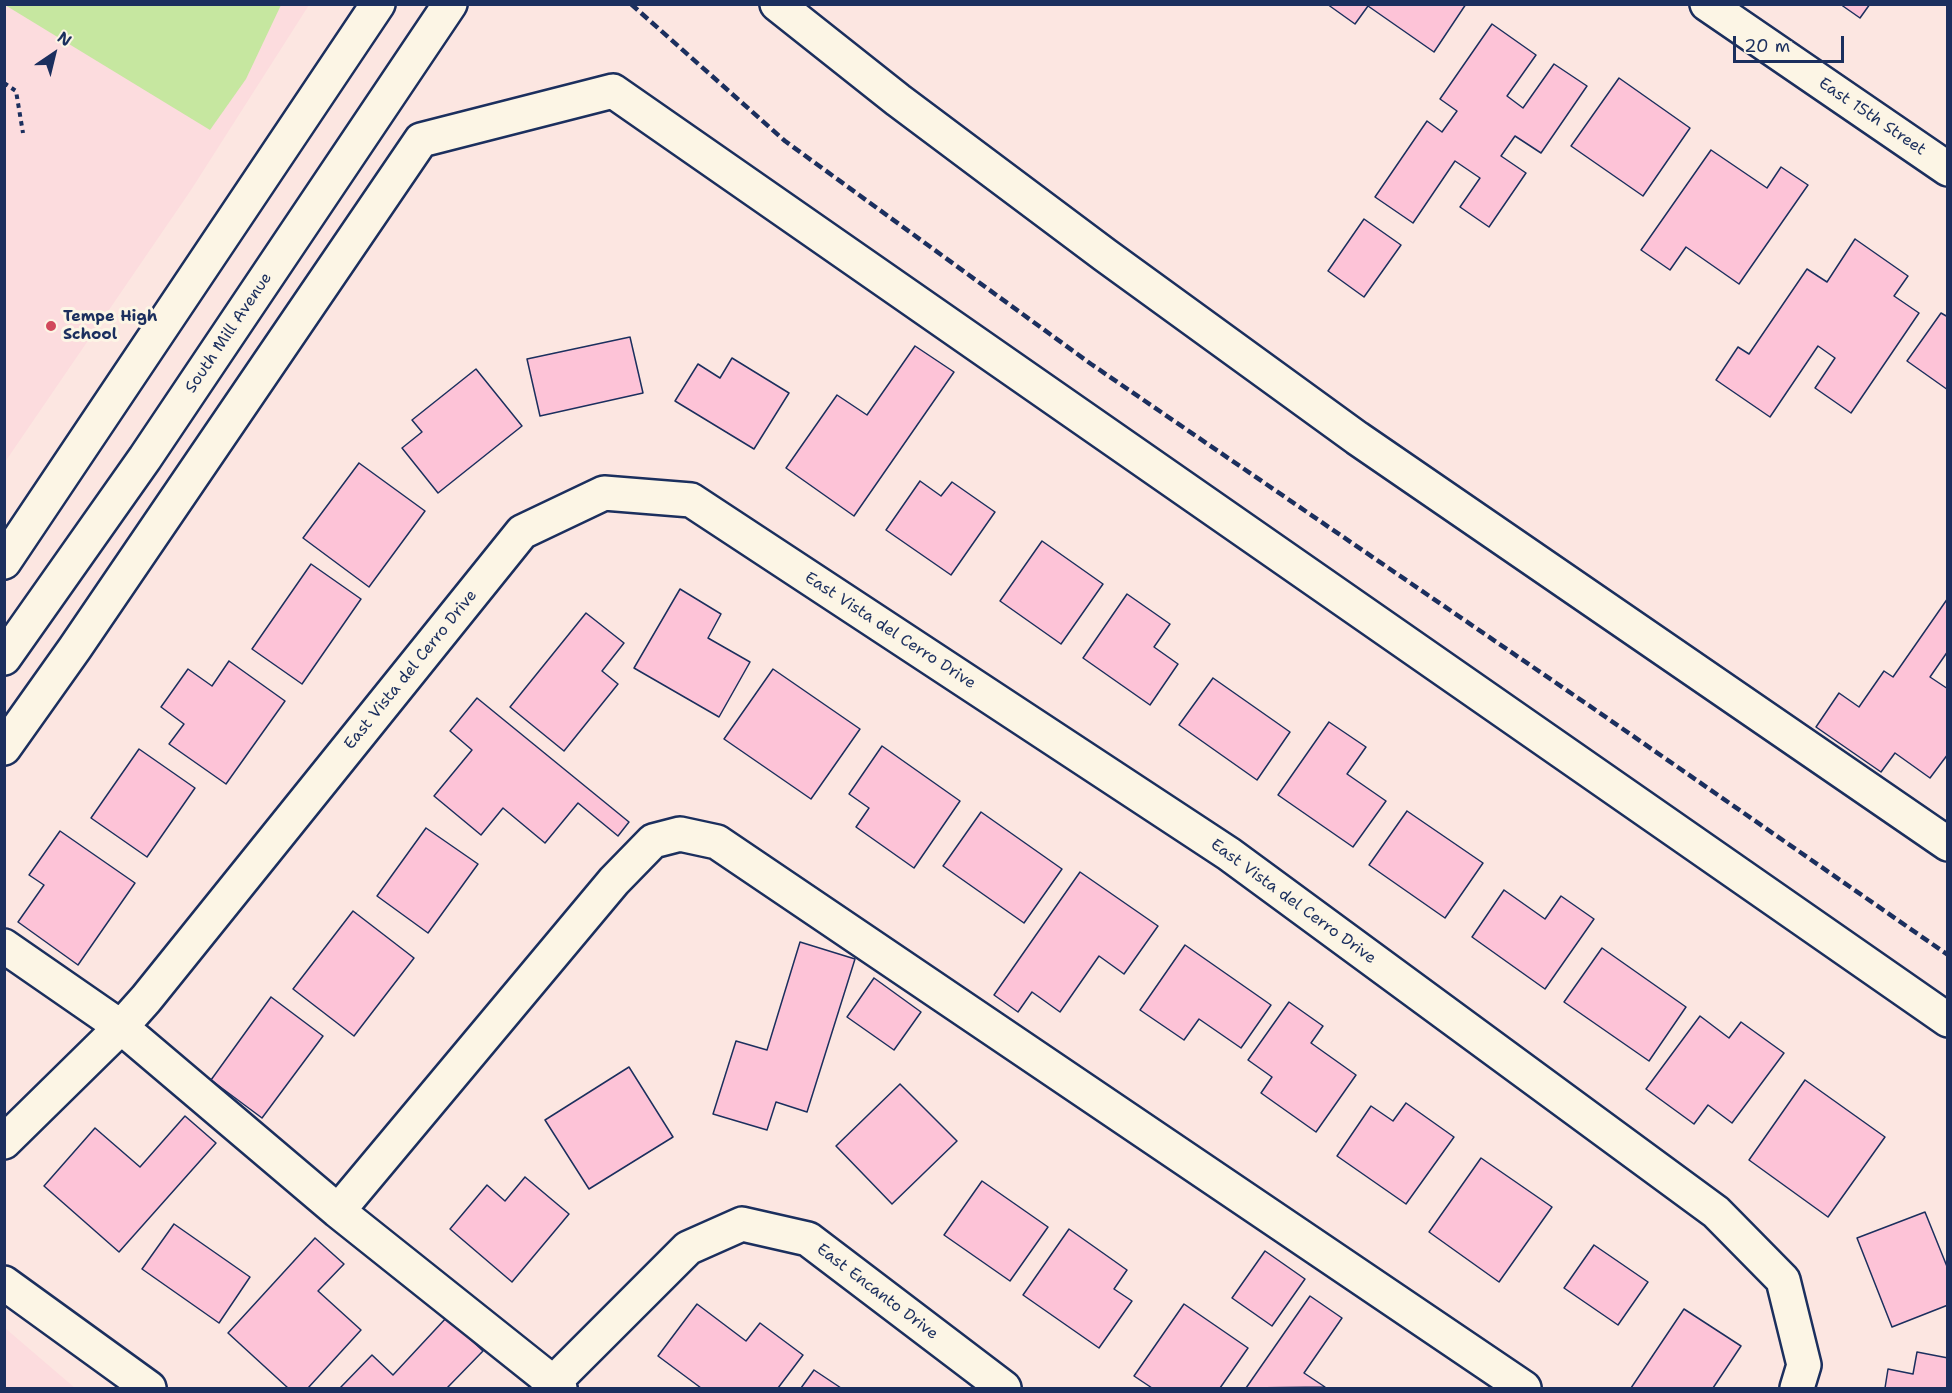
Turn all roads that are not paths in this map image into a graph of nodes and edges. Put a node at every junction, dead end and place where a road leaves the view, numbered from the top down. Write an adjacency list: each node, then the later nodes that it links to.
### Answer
1 (378, 4): 6 (street)
2 (450, 4): 7 (street, South Mill Avenue)
3 (777, 4): 9 (street)
4 (1707, 4): 5 (street, East 15th Street)
5 (1947, 169)
6 (4, 562)
7 (4, 658)
8 (4, 748): 11 (street)
9 (1947, 844)
10 (4, 946): 12 (street)
11 (1947, 1020)
12 (121, 1027): 13 (street, East Vista del Cerro Drive); 14 (street); 20 (street, East Vista del Cerro Drive)
13 (4, 1142)
14 (338, 1211): 16 (street); 19 (street)
15 (4, 1283): 17 (street)
16 (554, 1387): 18 (street, East Encanto Drive)
17 (149, 1389)
18 (1004, 1389)
19 (1524, 1389)
20 (1797, 1389)

